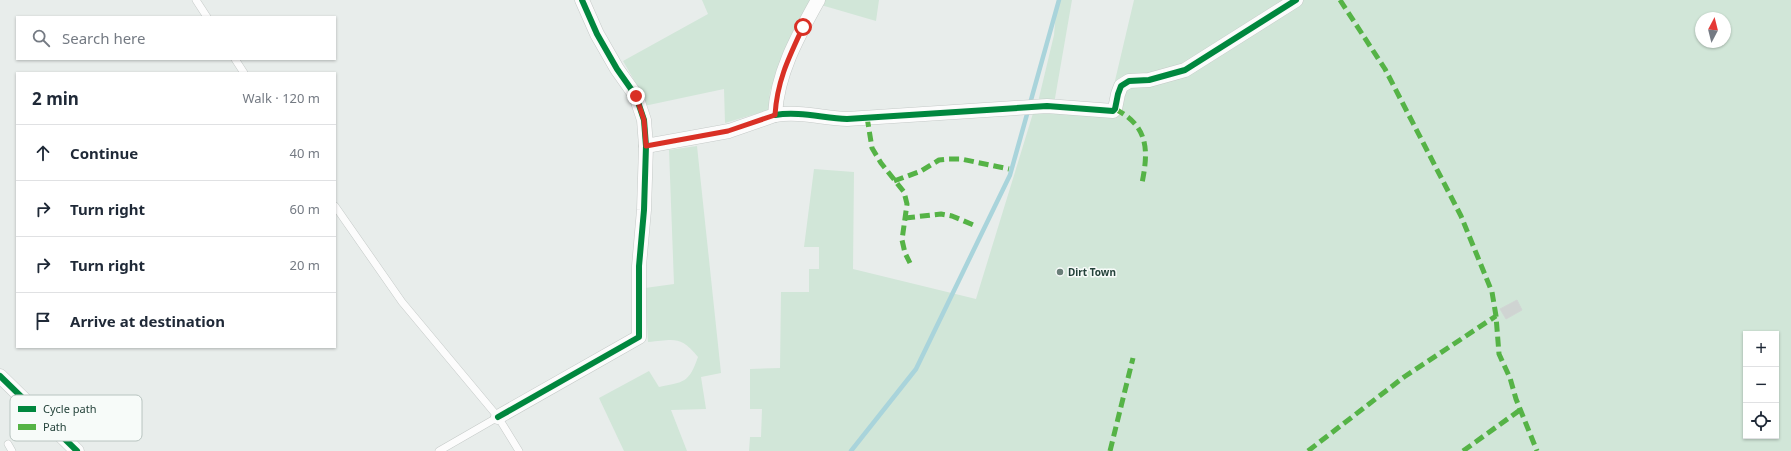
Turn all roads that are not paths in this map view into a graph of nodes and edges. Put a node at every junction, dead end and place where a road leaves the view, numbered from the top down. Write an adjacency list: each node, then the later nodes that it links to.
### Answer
1 (196, 0): 5 (lane)
2 (582, 0): 9 (street)
3 (818, 0): 8 (street)
4 (1296, 0): 8 (street)
5 (206, 16)
6 (236, 60): 7 (lane)
7 (243, 72)
8 (775, 115): 9 (street)
9 (646, 146): 13 (street)
10 (336, 207): 13 (lane)
11 (0, 376): 12 (street)
12 (20, 395)
13 (498, 417): 18 (lane); 19 (lane)
14 (67, 441): 17 (street)
15 (8, 444): 16 (lane)
16 (12, 451)
17 (77, 451)
18 (439, 451)
19 (520, 451)

